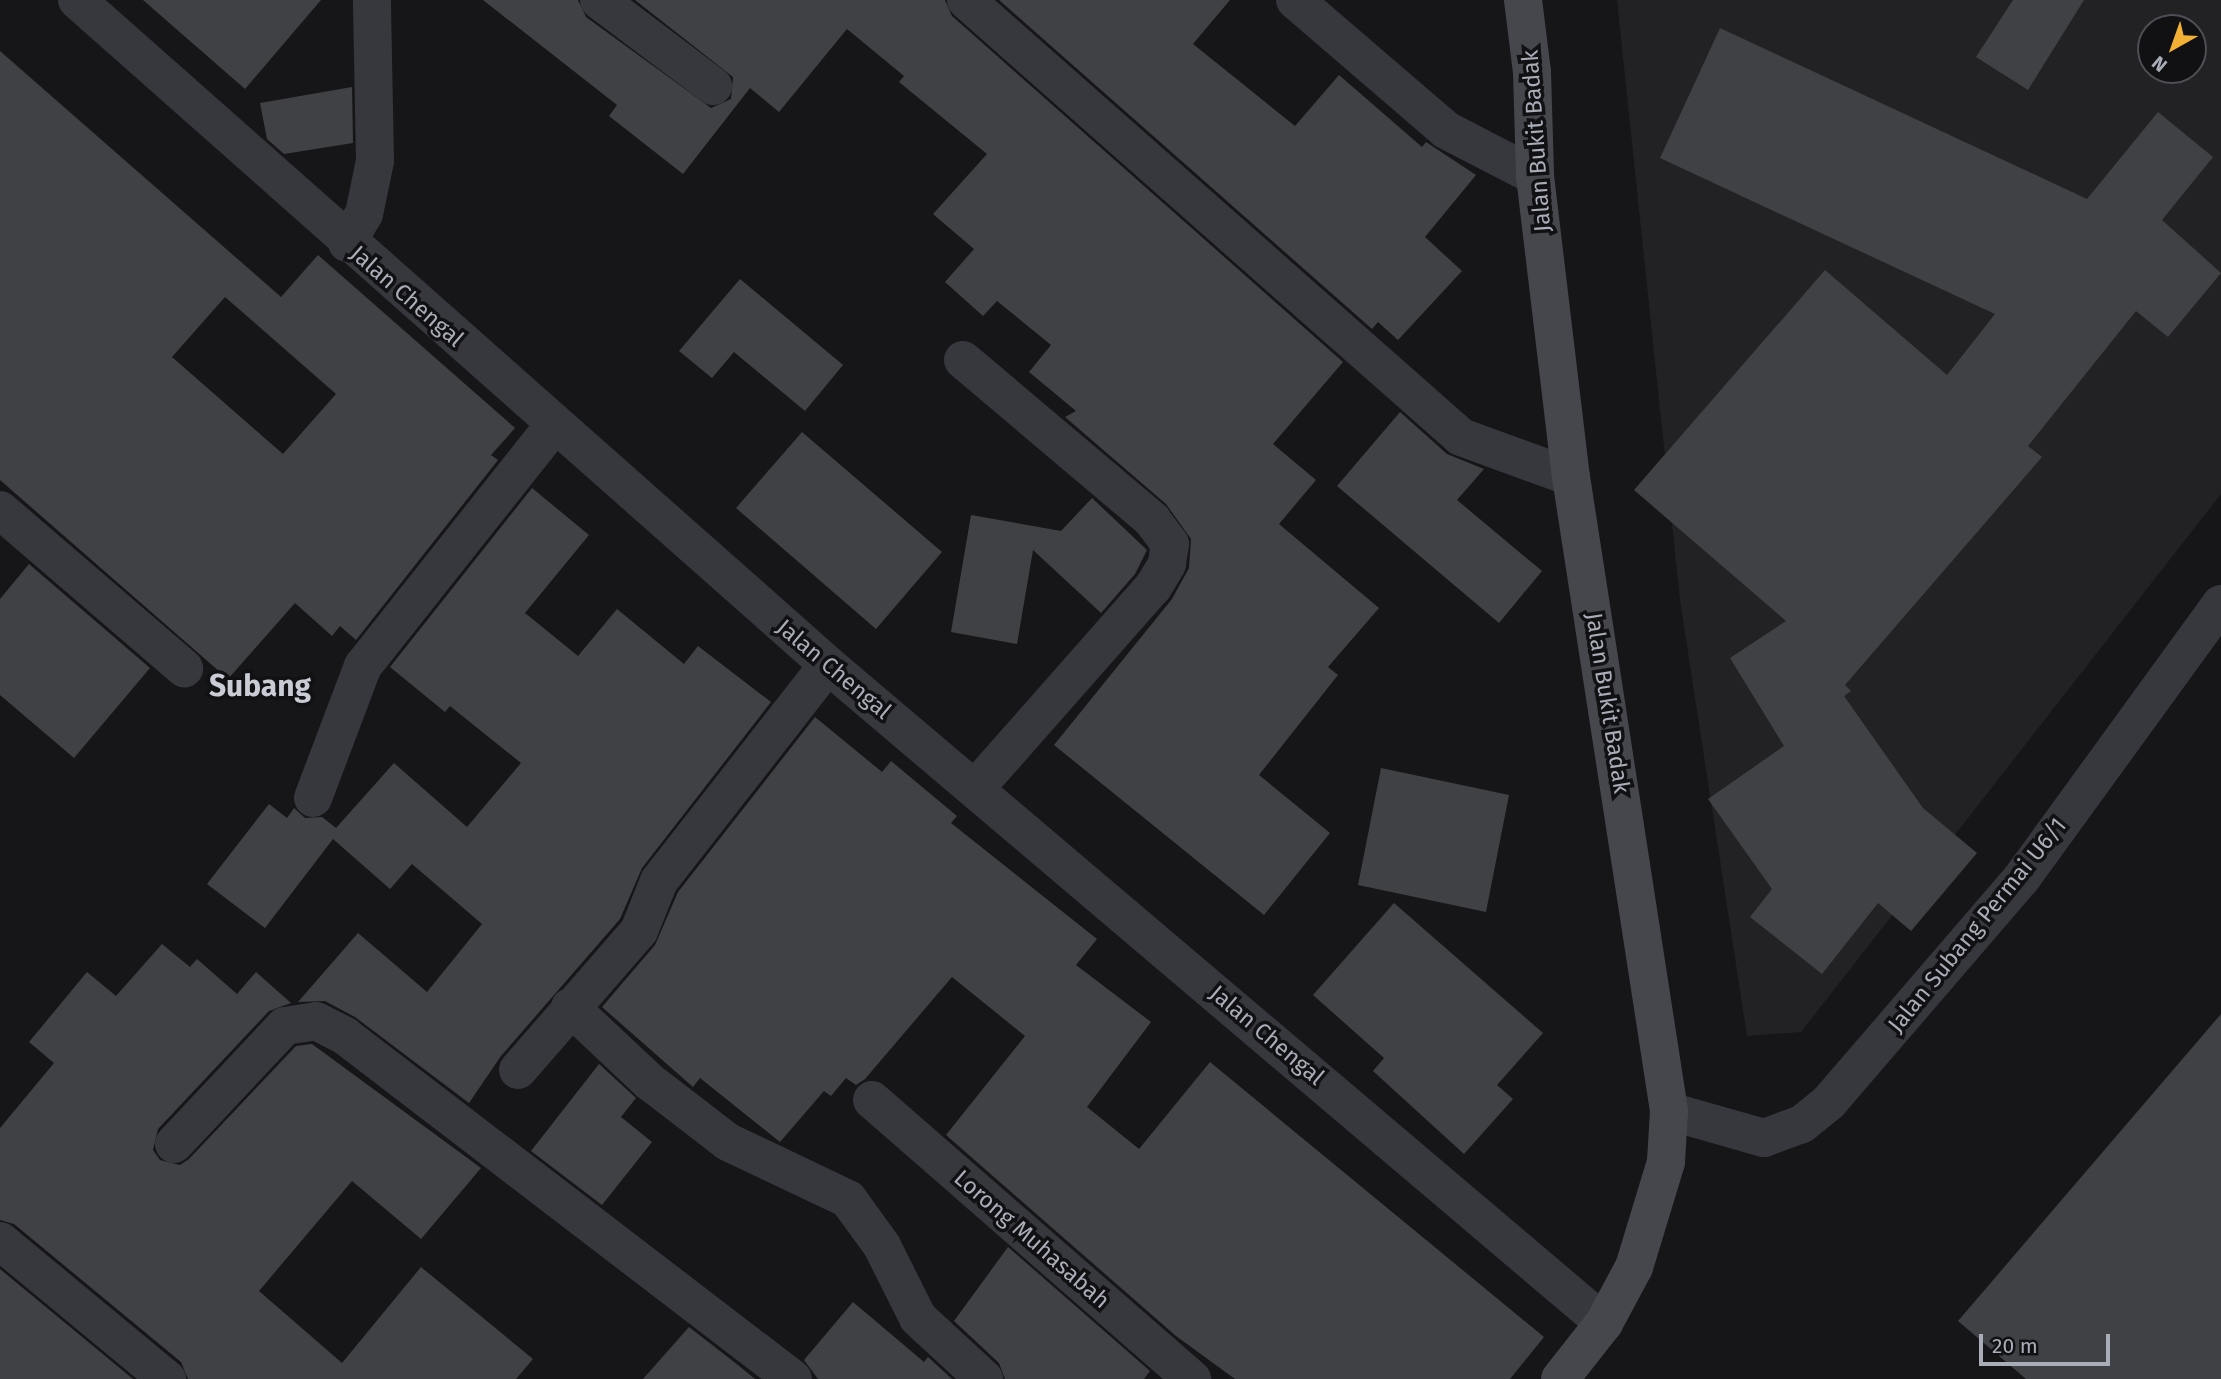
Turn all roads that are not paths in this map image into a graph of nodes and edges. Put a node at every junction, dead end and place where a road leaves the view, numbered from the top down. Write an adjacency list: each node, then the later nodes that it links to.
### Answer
1 (77, 0): 9 (street, Jalan Chengal)
2 (372, 0): 9 (street)
3 (599, 0): 7 (street)
4 (966, 0): 12 (street)
5 (1295, 0): 8 (street)
6 (1523, 0): 8 (main road, Jalan Bukit Badak)
7 (713, 86)
8 (1535, 176): 12 (main road, Jalan Bukit Badak)
9 (347, 243): 11 (street, Jalan Chengal)
10 (963, 360): 17 (street)
11 (554, 425): 15 (street, Jalan Chengal); 18 (street)
12 (1571, 477): 22 (main road, Jalan Bukit Badak)
13 (0, 510): 16 (street)
14 (2221, 604): 22 (street, Jalan Subang Permai U6/1)
15 (828, 665): 17 (street, Jalan Chengal); 19 (street)
16 (184, 668)
17 (976, 788): 25 (street, Jalan Chengal)
18 (313, 798)
19 (570, 1007): 20 (street); 28 (street)
20 (517, 1070)
21 (872, 1100): 29 (street, Lorong Muhasabah)
22 (1670, 1111): 25 (main road, Jalan Bukit Badak)
23 (174, 1144): 26 (street)
24 (0, 1241): 27 (street)
25 (1604, 1323): 30 (main road, Jalan Bukit Badak)
26 (783, 1376)
27 (167, 1379)
28 (984, 1379)
29 (1192, 1379)
30 (1560, 1379)

